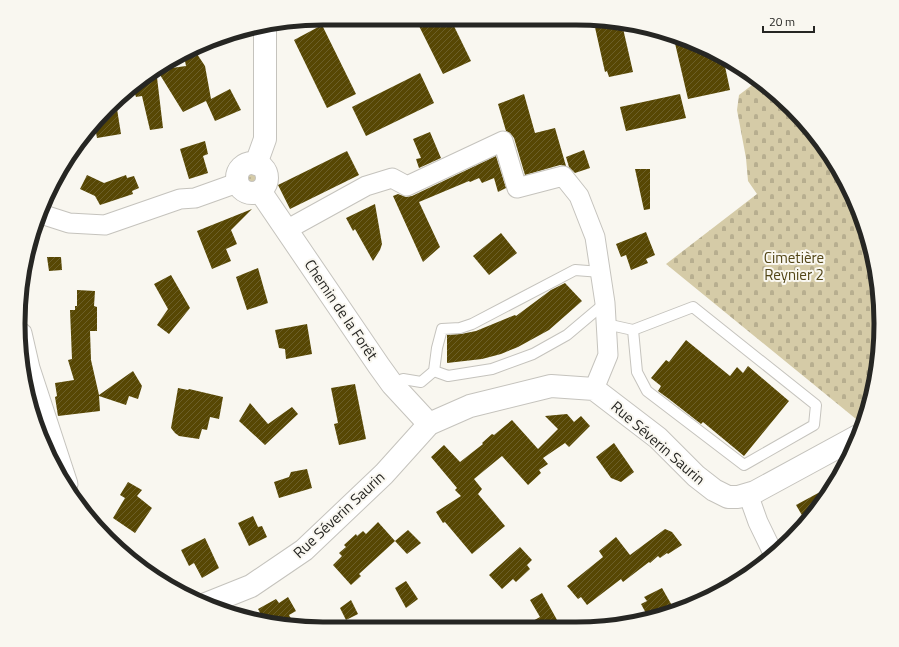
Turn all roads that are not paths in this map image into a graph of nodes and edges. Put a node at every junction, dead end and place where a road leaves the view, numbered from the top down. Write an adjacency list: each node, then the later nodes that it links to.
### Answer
1 (265, 31): 2 (street)
2 (256, 164): 3 (street); 4 (street)
3 (237, 183): 4 (street); 5 (street)
4 (260, 191): 6 (street, Chemin de la Forêt)
5 (46, 216)
6 (288, 229): 7 (street); 13 (street, Chemin de la Forêt)
7 (601, 272): 8 (street); 12 (lane)
8 (605, 303): 9 (street); 12 (lane)
9 (606, 324): 10 (lane); 14 (street)
10 (633, 330): 10 (lane)
11 (27, 357): 17 (street)
12 (434, 371): 13 (lane)
13 (392, 384): 15 (street, Chemin de la Forêt)
14 (594, 389): 15 (street, Rue Séverin Saurin); 18 (street, Rue Séverin Saurin)
15 (429, 424): 20 (street, Rue Séverin Saurin)
16 (850, 441): 18 (street, Rue Séverin Saurin)
17 (63, 470)
18 (748, 494): 19 (street)
19 (771, 549)
20 (214, 601)

